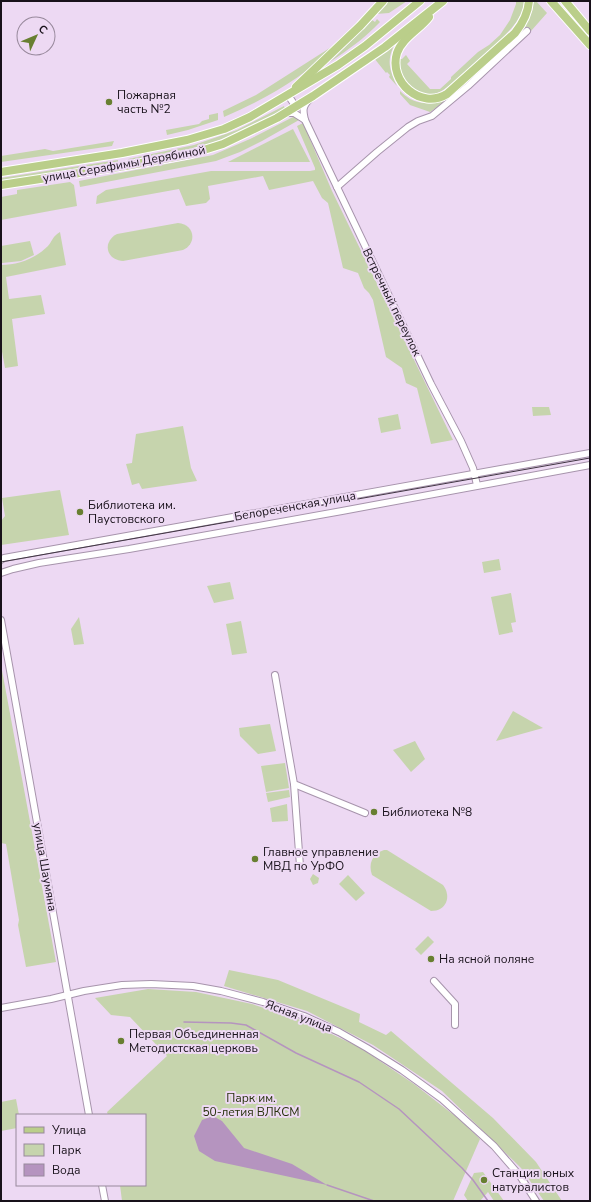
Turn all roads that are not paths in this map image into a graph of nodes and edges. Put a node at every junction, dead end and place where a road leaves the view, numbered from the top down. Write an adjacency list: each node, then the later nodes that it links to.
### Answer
1 (383, 1): 11 (main road)
2 (420, 1): 11 (main road, улица Серафимы Дерябиной)
3 (443, 1): 7 (main road, улица Серафимы Дерябиной)
4 (529, 1): 7 (main road)
5 (551, 1): 10 (main road)
6 (565, 1): 8 (main road)
7 (436, 8): 12 (main road, улица Серафимы Дерябиной)
8 (590, 31)
9 (527, 32): 18 (street)
10 (590, 46)
11 (289, 94): 13 (street); 16 (main road, улица Серафимы Дерябиной)
12 (313, 96): 13 (main road, улица Серафимы Дерябиной); 15 (street)
13 (296, 107): 14 (main road, улица Серафимы Дерябиной)
14 (284, 114): 15 (street); 17 (main road, улица Серафимы Дерябиной)
15 (304, 120): 18 (street, Встречный переулок)
16 (1, 172)
17 (1, 185)
18 (337, 187): 21 (street, Встречный переулок)
19 (590, 452): 21 (street, Белореченская улица)
20 (590, 465): 22 (street, Белореченская улица)
21 (474, 474): 22 (street, Встречный переулок); 23 (street, Белореченская улица)
22 (477, 486): 24 (street, Белореченская улица)
23 (1, 560)
24 (1, 573)
25 (1, 620): 31 (street, улица Шаумяна)
26 (275, 675): 27 (street)
27 (294, 784): 28 (street); 29 (street)
28 (365, 812)
29 (300, 866)
30 (434, 981): 33 (street)
31 (68, 995): 32 (street, Ясная улица); 34 (street, улица Шаумяна); 37 (street, Ясная улица)
32 (1, 1008)
33 (454, 1025)
34 (89, 1114)
35 (102, 1186): 36 (street)
36 (105, 1201)
37 (536, 1201)

